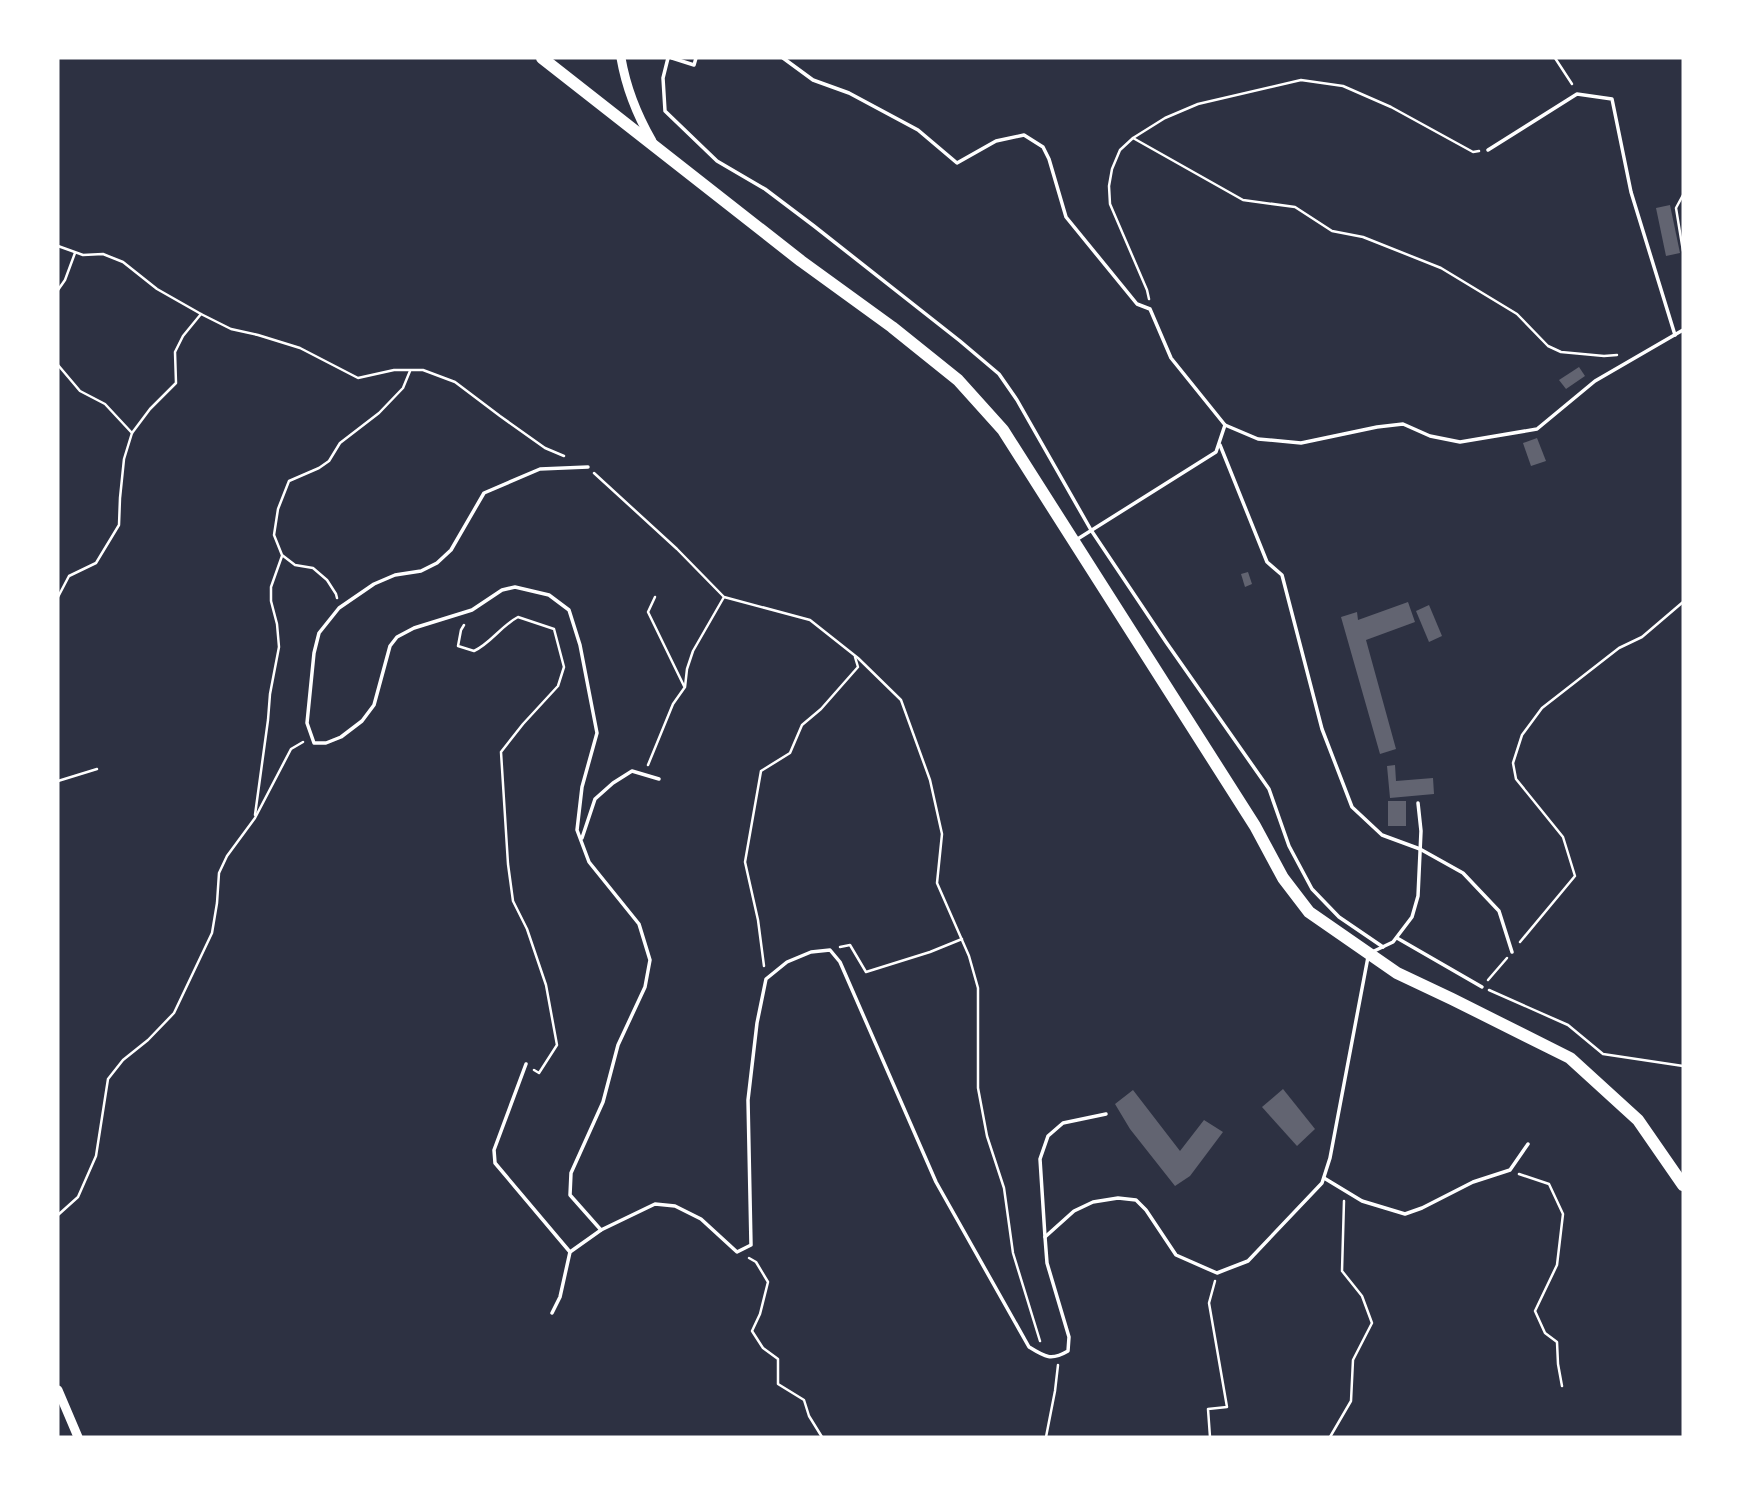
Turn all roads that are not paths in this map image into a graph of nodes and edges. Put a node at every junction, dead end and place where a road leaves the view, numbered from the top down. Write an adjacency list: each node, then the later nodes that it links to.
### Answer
1 (541, 58): 6 (highway)
2 (621, 58): 6 (street)
3 (670, 58): 4 (lane); 13 (lane)
4 (696, 58)
5 (783, 58): 10 (lane)
6 (657, 150): 14 (highway)
7 (1488, 150): 9 (lane)
8 (1683, 330): 9 (lane)
9 (1675, 335): 10 (lane)
10 (1225, 425): 11 (lane)
11 (1219, 443): 13 (lane); 18 (lane)
12 (588, 467): 17 (lane)
13 (1091, 530): 14 (lane); 20 (lane)
14 (1074, 541): 22 (highway)
15 (659, 779): 17 (lane)
16 (1418, 803): 18 (lane)
17 (581, 840): 29 (lane)
18 (1420, 849): 19 (lane); 21 (lane)
19 (1397, 938): 20 (lane); 23 (lane)
20 (1383, 947): 22 (lane)
21 (1512, 952)
22 (1368, 954): 27 (lane); 28 (highway)
23 (1482, 987)
24 (526, 1064): 31 (lane)
25 (1106, 1114): 30 (lane)
26 (1528, 1144): 27 (lane)
27 (1324, 1178): 30 (lane)
28 (1683, 1185)
29 (601, 1230): 30 (lane); 31 (lane)
30 (1045, 1237)
31 (570, 1252): 32 (lane)
32 (552, 1313)
33 (58, 1391): 34 (street)
34 (78, 1437)

